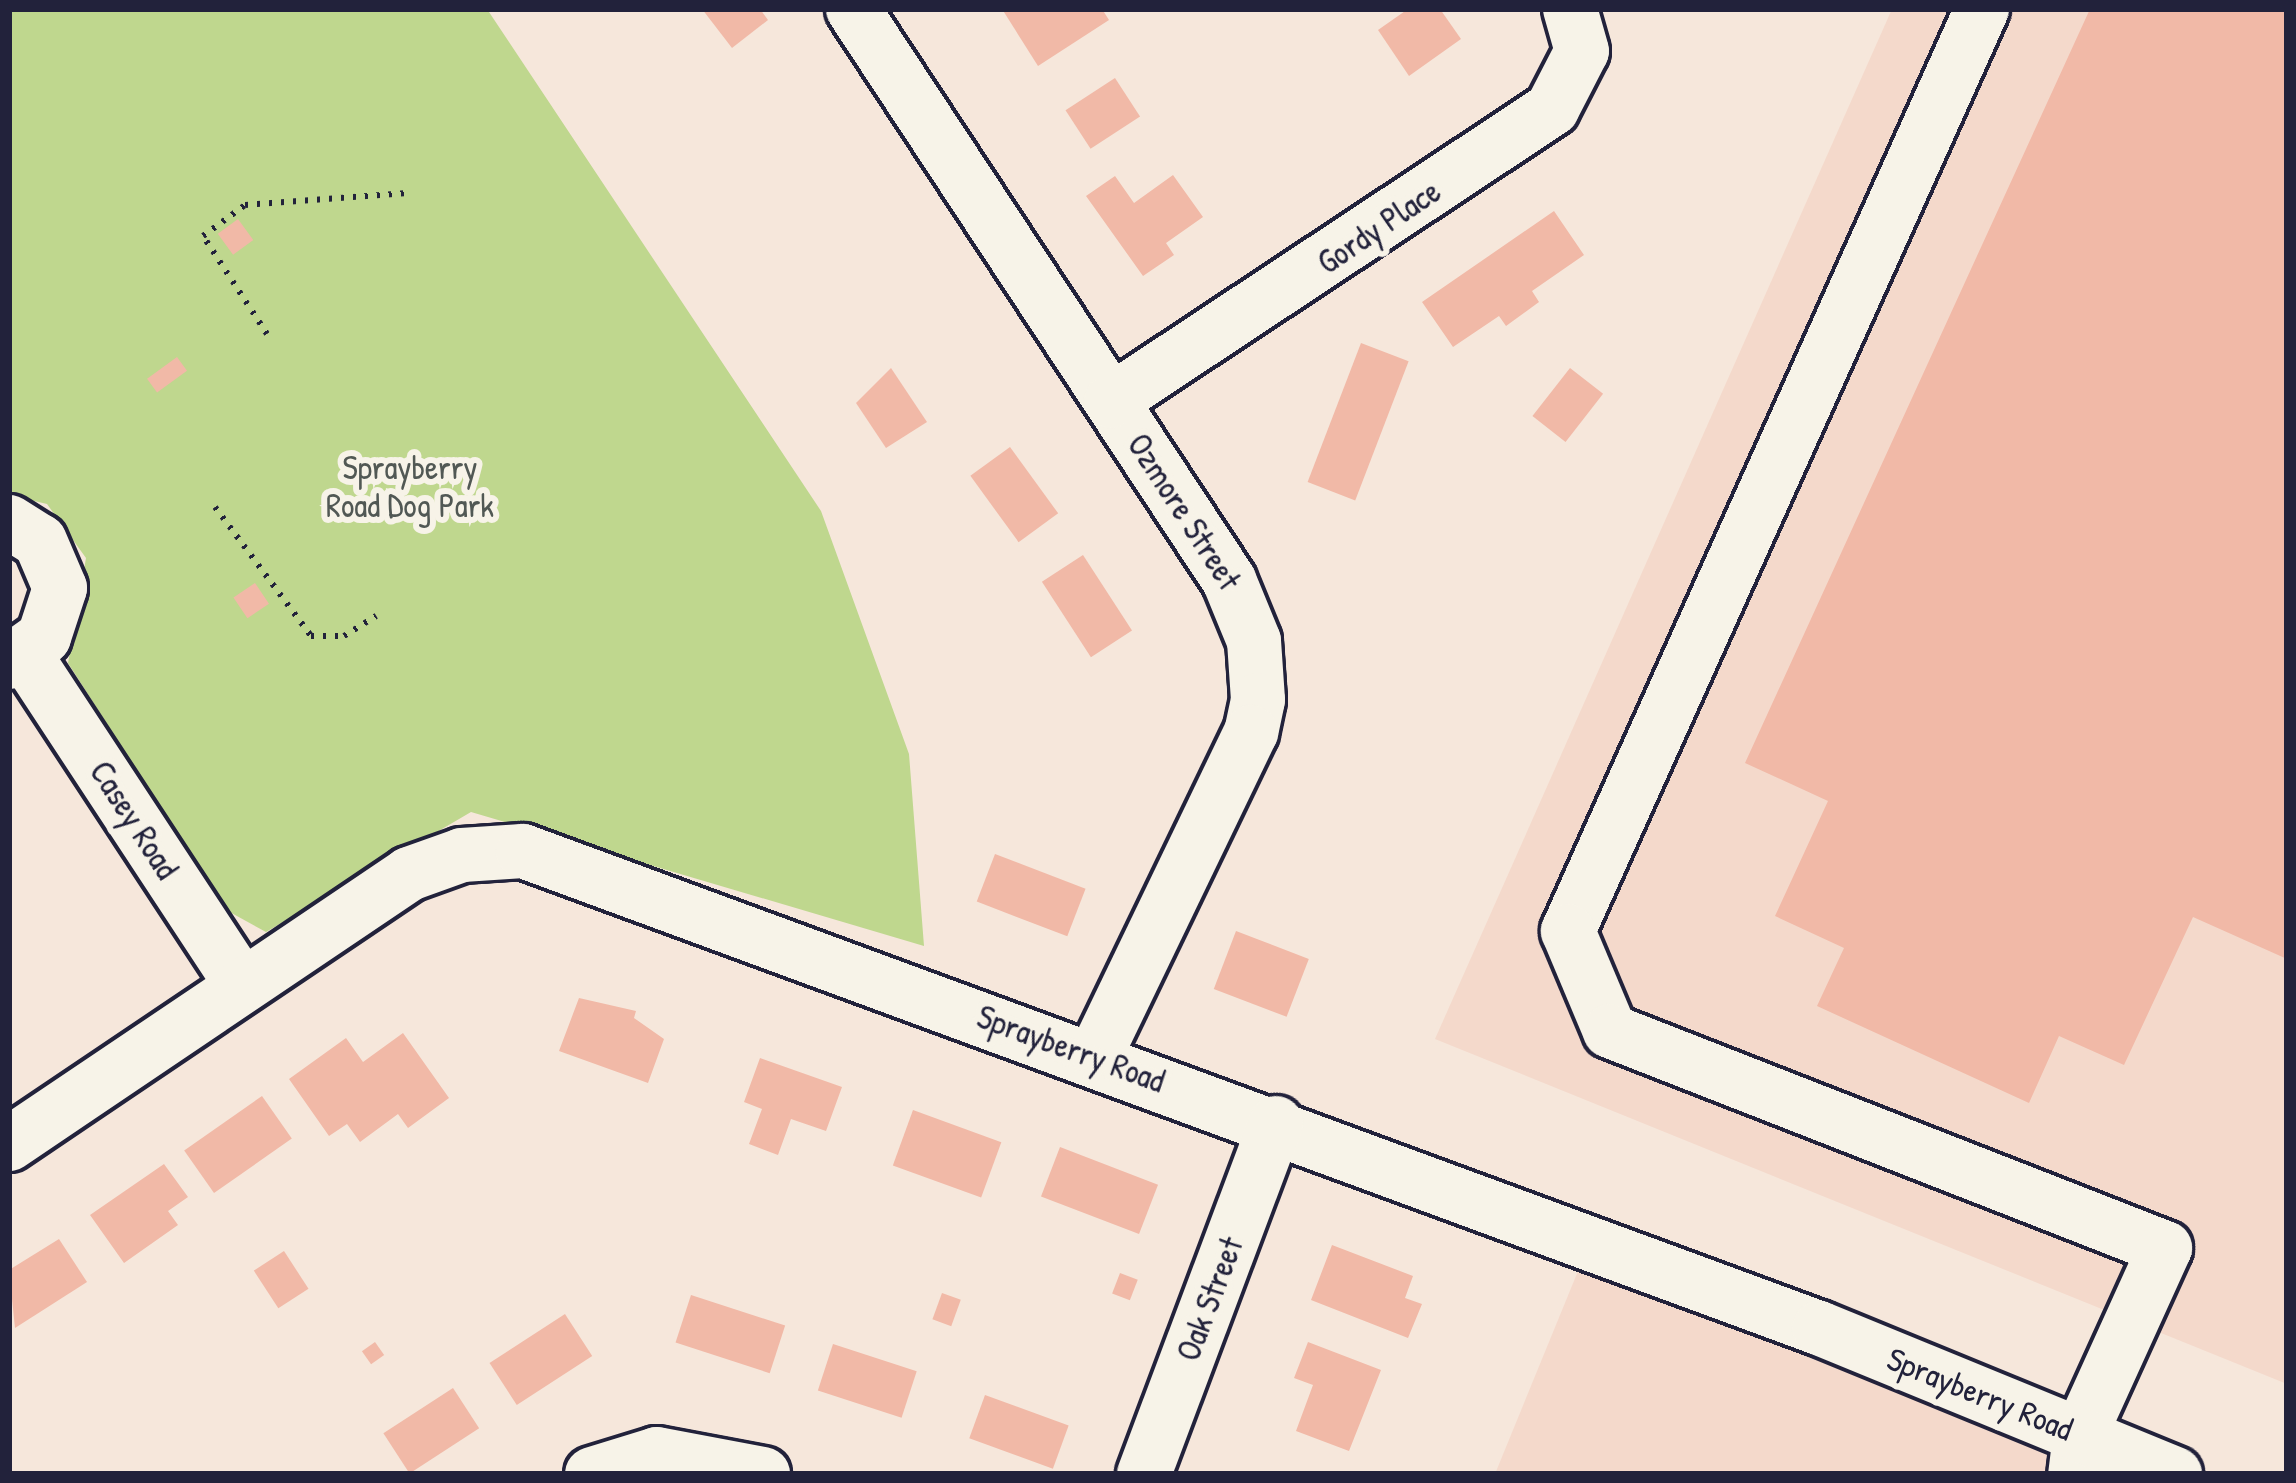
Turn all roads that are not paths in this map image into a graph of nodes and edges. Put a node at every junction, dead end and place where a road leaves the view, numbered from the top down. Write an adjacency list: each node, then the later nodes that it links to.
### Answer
1 (854, 9): 4 (street, Ozmore Street)
2 (1570, 9): 4 (street, Gordy Place)
3 (1982, 9): 11 (street)
4 (1112, 401): 8 (street, Ozmore Street)
5 (9, 522): 6 (street)
6 (17, 658): 7 (street, Casey Road)
7 (242, 985): 8 (street, Sprayberry Road); 10 (street, Sprayberry Road)
8 (1094, 1058): 9 (street, Sprayberry Road)
9 (1276, 1123): 11 (street, Sprayberry Road); 14 (street, Oak Street)
10 (9, 1144)
11 (2078, 1455): 15 (street, Sprayberry Road)
12 (592, 1474): 13 (street)
13 (763, 1474)
14 (1144, 1474)
15 (2175, 1474)

